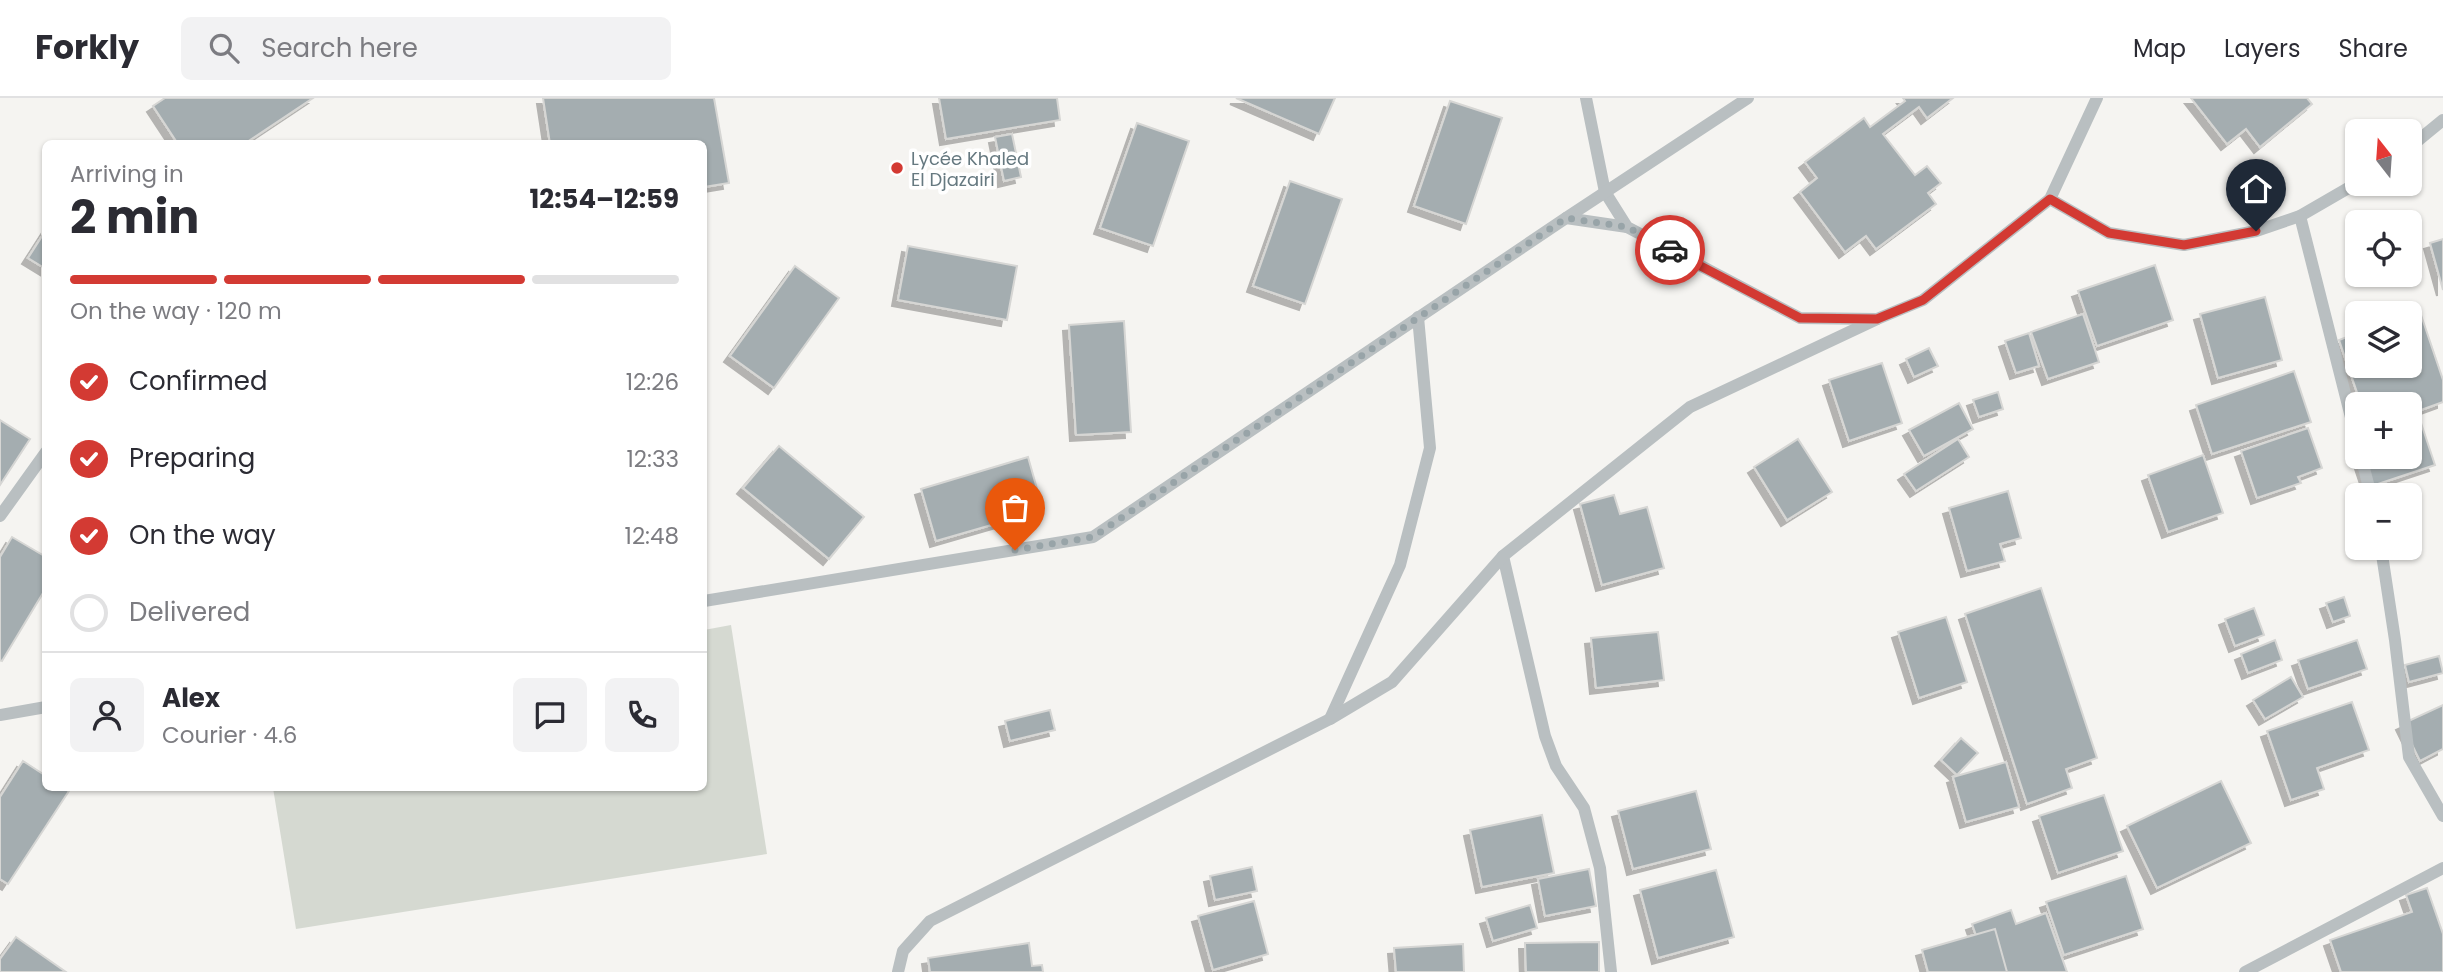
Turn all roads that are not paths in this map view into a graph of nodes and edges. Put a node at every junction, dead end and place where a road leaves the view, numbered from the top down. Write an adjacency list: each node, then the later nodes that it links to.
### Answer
1 (1586, 98): 7 (street)
2 (1748, 98): 7 (street)
3 (2097, 98): 8 (street)
4 (2443, 120): 5 (street)
5 (2422, 137)
6 (2345, 190): 9 (street)
7 (1605, 192): 10 (street); 11 (street)
8 (2050, 199): 9 (street); 13 (street)
9 (2300, 216): 14 (street)
10 (1566, 218): 11 (street); 12 (street)
11 (1627, 227): 13 (street)
12 (1418, 317): 19 (street); 22 (street)
13 (1877, 319): 17 (street)
14 (2345, 394)
15 (42, 458): 16 (street)
16 (0, 516)
17 (1503, 556): 22 (street); 26 (street)
18 (2383, 560): 23 (street)
19 (707, 601)
20 (42, 708): 21 (street)
21 (0, 715)
22 (1330, 719): 25 (street)
23 (2443, 816)
24 (2443, 868): 27 (street)
25 (898, 972)
26 (1611, 972)
27 (2245, 972)

